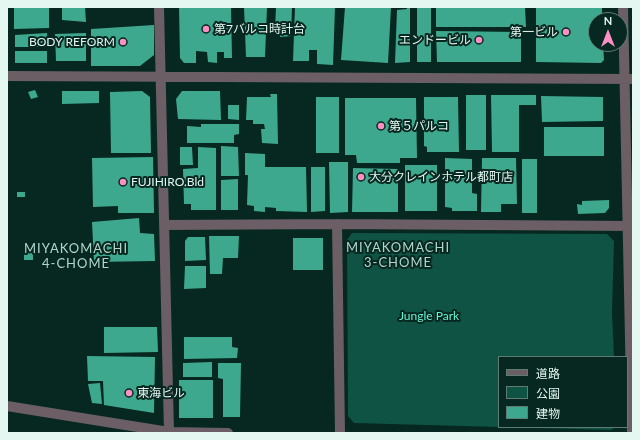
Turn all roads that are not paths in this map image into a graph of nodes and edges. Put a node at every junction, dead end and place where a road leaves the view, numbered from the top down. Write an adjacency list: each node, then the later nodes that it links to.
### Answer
1 (159, 7): 4 (street)
2 (623, 7): 5 (street)
3 (7, 76): 4 (street)
4 (160, 77): 5 (street); 7 (street)
5 (629, 79): 8 (street)
6 (337, 224): 7 (street); 8 (street); 13 (street)
7 (164, 225): 11 (street)
8 (630, 226): 9 (street)
9 (631, 329): 14 (street)
10 (7, 406): 11 (street)
11 (169, 432): 12 (street)
12 (228, 433)
13 (340, 433)
14 (632, 433)

